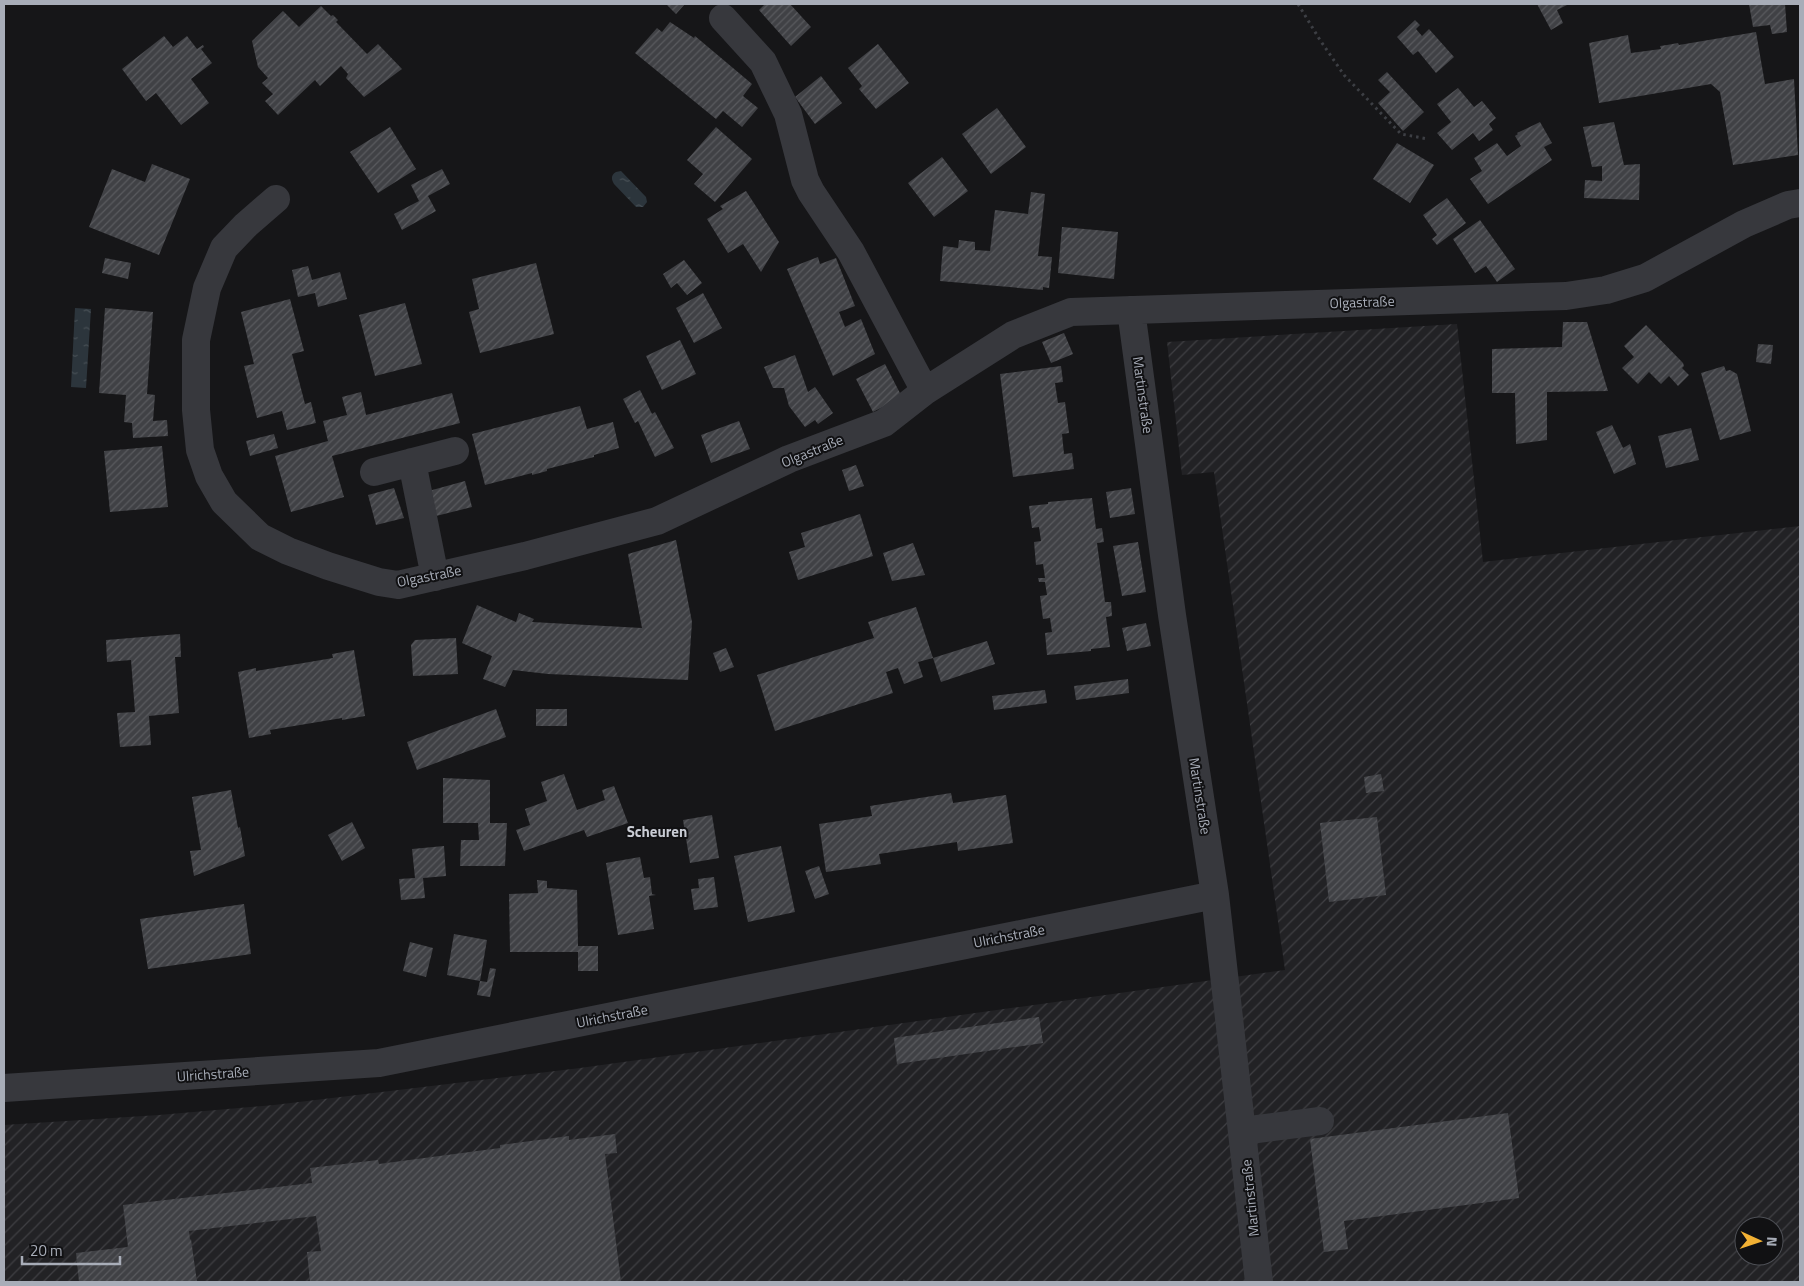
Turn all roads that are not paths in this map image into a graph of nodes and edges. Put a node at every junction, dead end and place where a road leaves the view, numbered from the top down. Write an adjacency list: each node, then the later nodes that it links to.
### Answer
1 (723, 18): 5 (street)
2 (276, 199): 9 (street, Olgastraße)
3 (1800, 203): 4 (street, Olgastraße)
4 (1131, 310): 5 (street, Olgastraße); 10 (street, Martinstraße)
5 (925, 391): 9 (street, Olgastraße)
6 (455, 452): 7 (street)
7 (412, 462): 8 (street); 9 (street)
8 (374, 472)
9 (435, 576)
10 (1215, 895): 11 (street, Ulrichstraße); 13 (street, Martinstraße)
11 (4, 1088)
12 (1320, 1121): 13 (street)
13 (1242, 1131): 14 (street, Martinstraße)
14 (1259, 1282)

